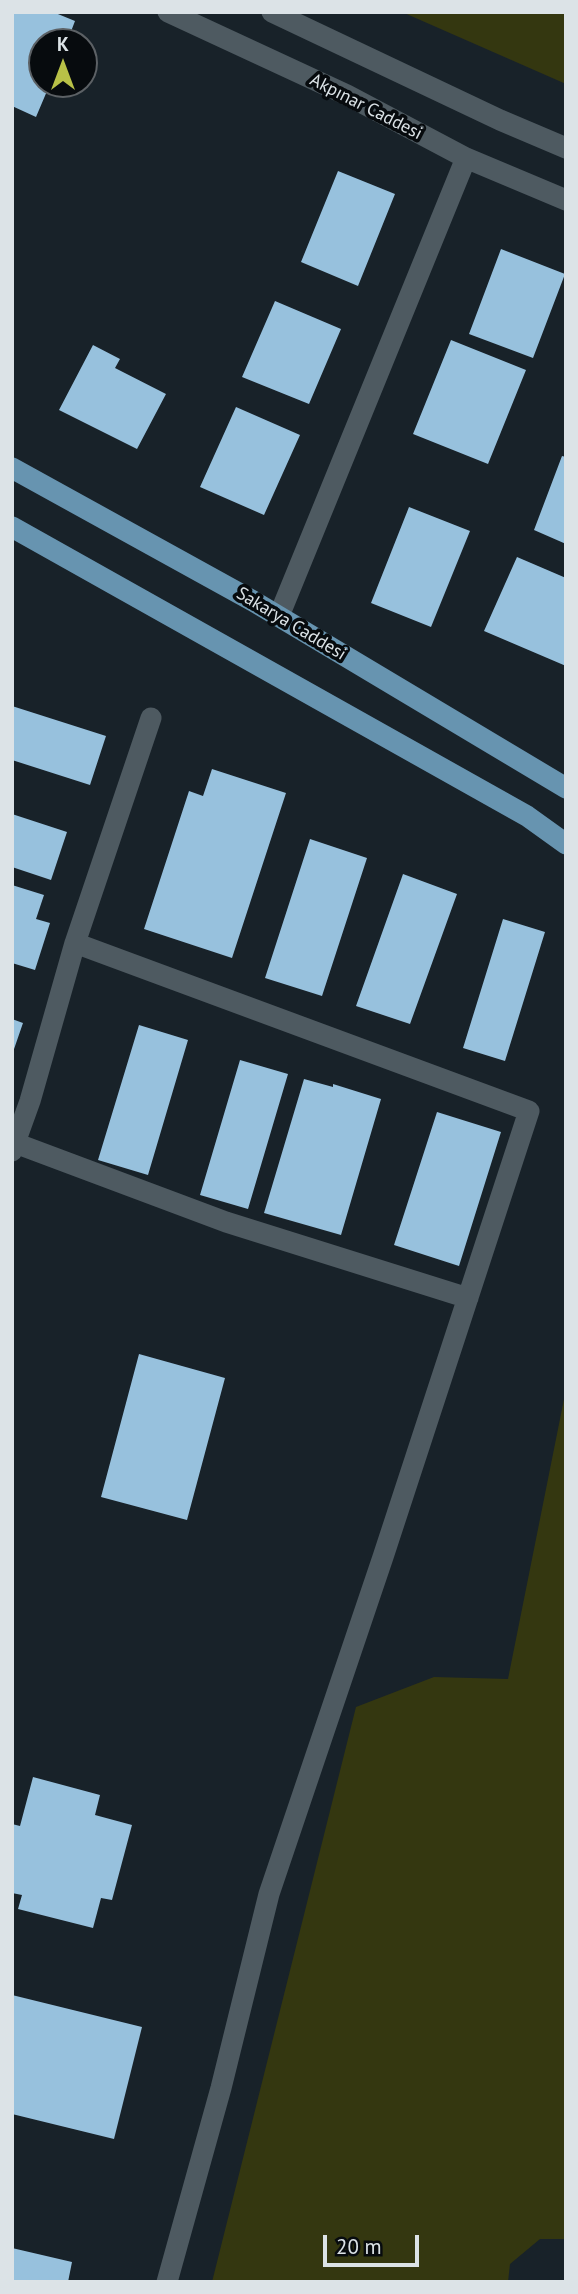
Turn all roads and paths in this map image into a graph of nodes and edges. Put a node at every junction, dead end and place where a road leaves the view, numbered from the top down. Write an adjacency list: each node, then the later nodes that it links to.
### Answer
1 (168, 12): 4 (street, Akpınar Caddesi)
2 (272, 12): 3 (street)
3 (566, 148)
4 (466, 158): 5 (street, Akpınar Caddesi); 8 (street)
5 (566, 200)
6 (12, 468): 8 (main road, Sakarya Caddesi)
7 (12, 527): 11 (main road)
8 (279, 616): 10 (main road, Sakarya Caddesi)
9 (152, 718): 12 (street)
10 (566, 788)
11 (564, 837)
12 (75, 943): 13 (street); 14 (street)
13 (13, 1147): 14 (street)
14 (468, 1298): 15 (street)
15 (167, 2282)

